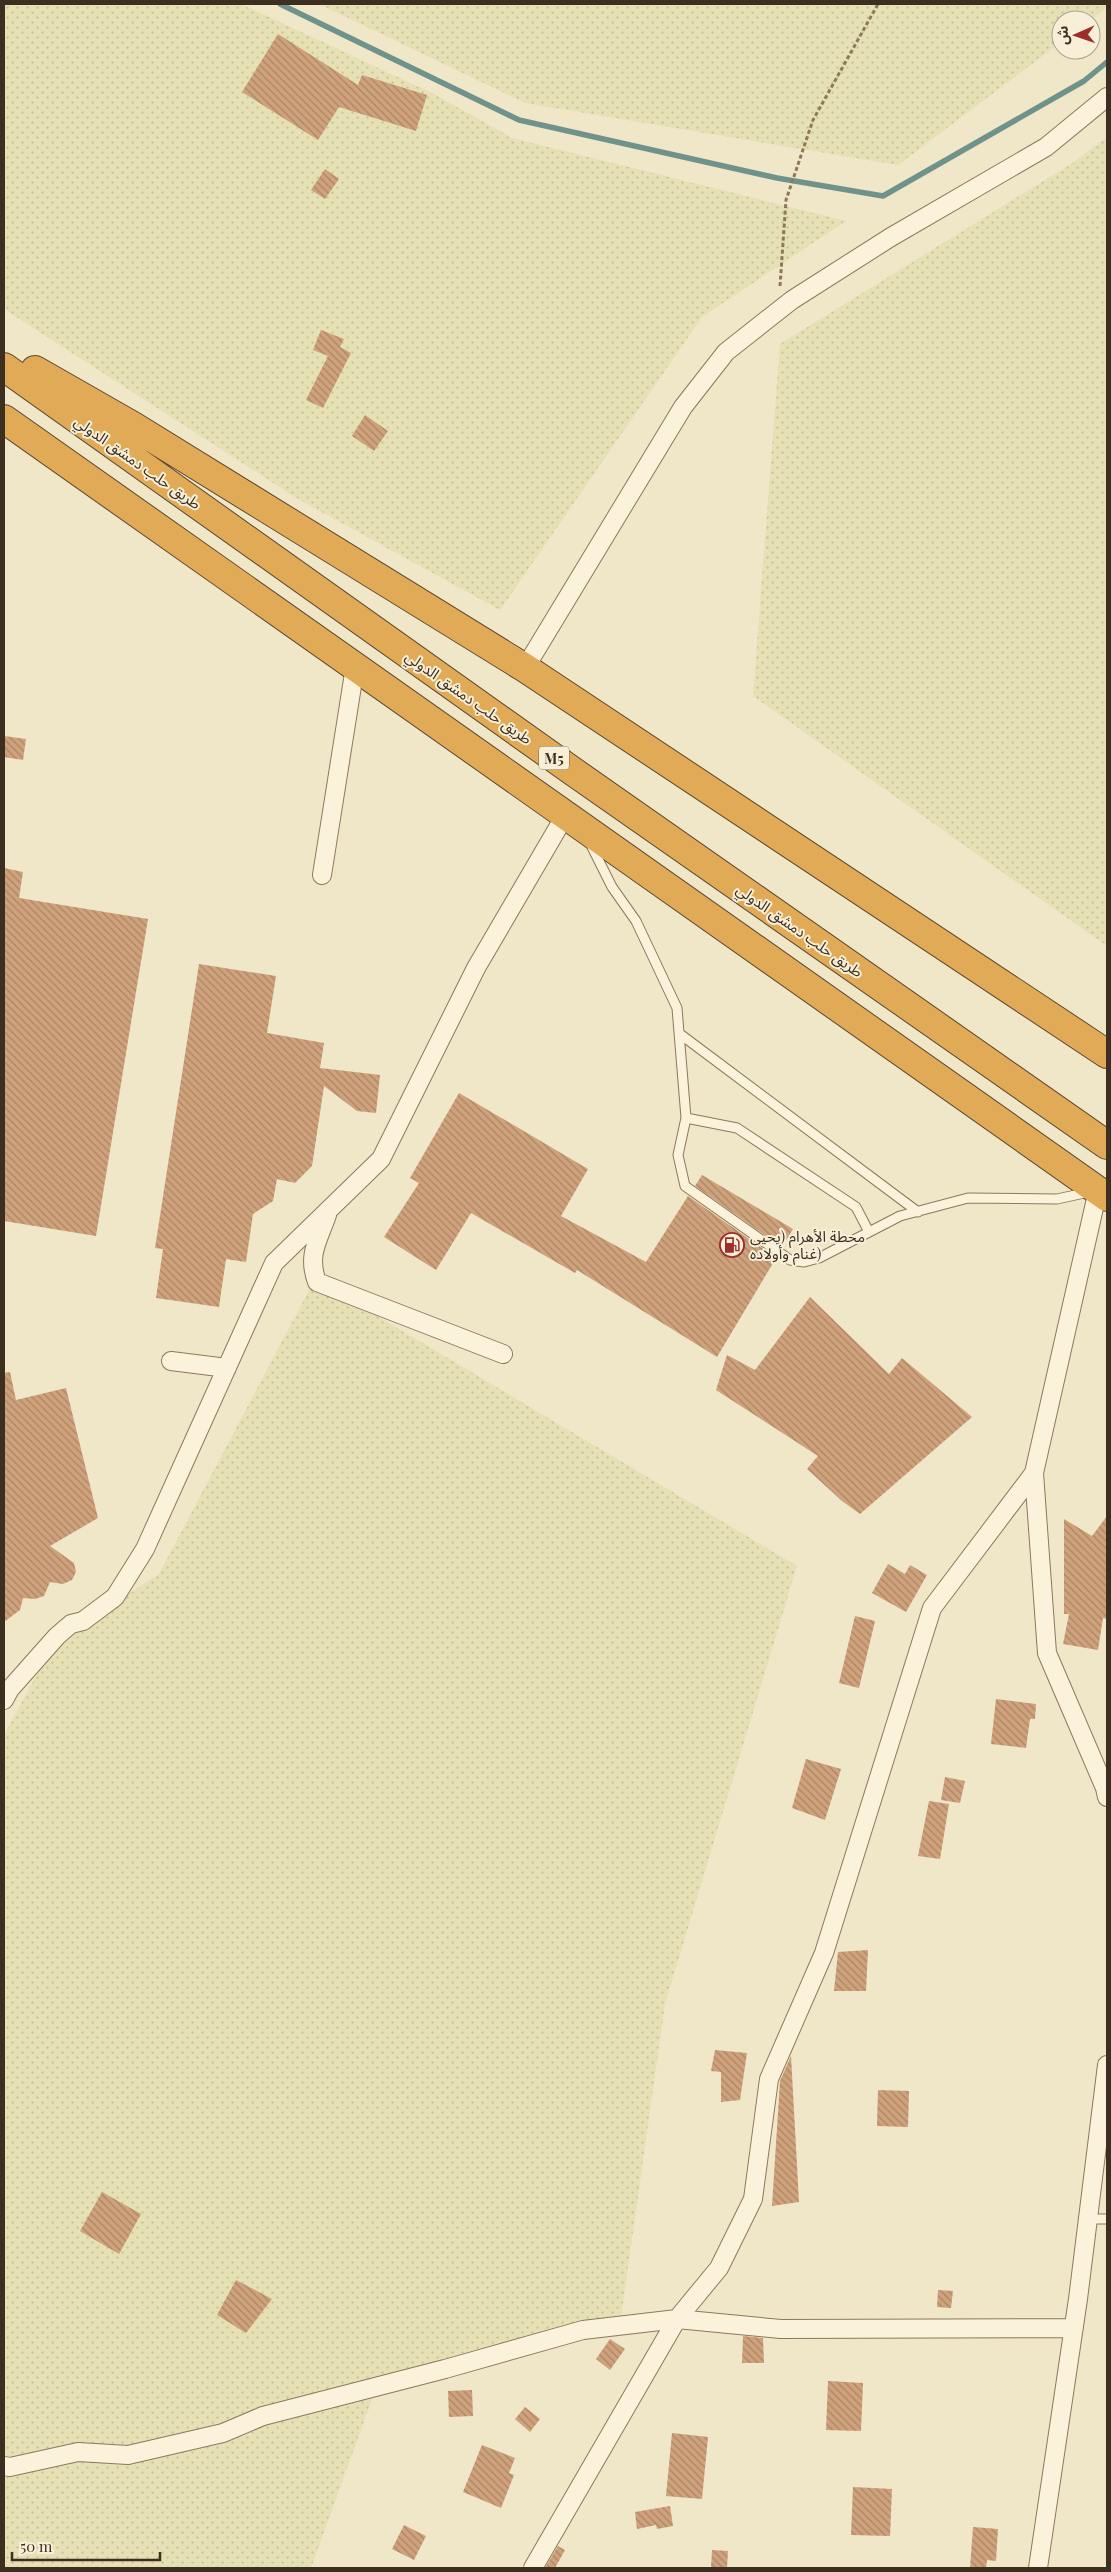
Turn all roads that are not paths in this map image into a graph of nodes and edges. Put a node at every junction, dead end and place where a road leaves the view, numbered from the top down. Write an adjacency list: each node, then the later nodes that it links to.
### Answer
1 (1107, 97): 6 (street)
2 (4, 352): 6 (highway)
3 (4, 367): 12 (highway, طريق حلب دمشق الدولي / M5)
4 (4, 419): 5 (highway, M5)
5 (355, 667): 7 (highway, M5); 8 (street)
6 (525, 668): 10 (highway)
7 (573, 820): 9 (lane); 13 (highway, M5); 14 (street)
8 (322, 875)
9 (680, 1034): 11 (lane); 15 (lane)
10 (1107, 1054)
11 (686, 1118): 16 (lane); 16 (lane)
12 (1107, 1145)
13 (1103, 1194): 15 (lane); 20 (street)
14 (330, 1210): 17 (street); 19 (street)
15 (918, 1212): 16 (lane)
16 (869, 1232)
17 (503, 1354)
18 (171, 1361): 19 (street)
19 (227, 1368): 21 (street)
20 (1034, 1473): 22 (street); 26 (street)
21 (6, 1693)
22 (1107, 1797)
23 (1107, 2065): 24 (street)
24 (1088, 2219): 25 (lane); 27 (street)
25 (1107, 2219)
26 (677, 2319): 27 (street); 28 (street); 29 (street)
27 (1074, 2328): 30 (street)
28 (4, 2466)
29 (533, 2568)
30 (1038, 2568)

